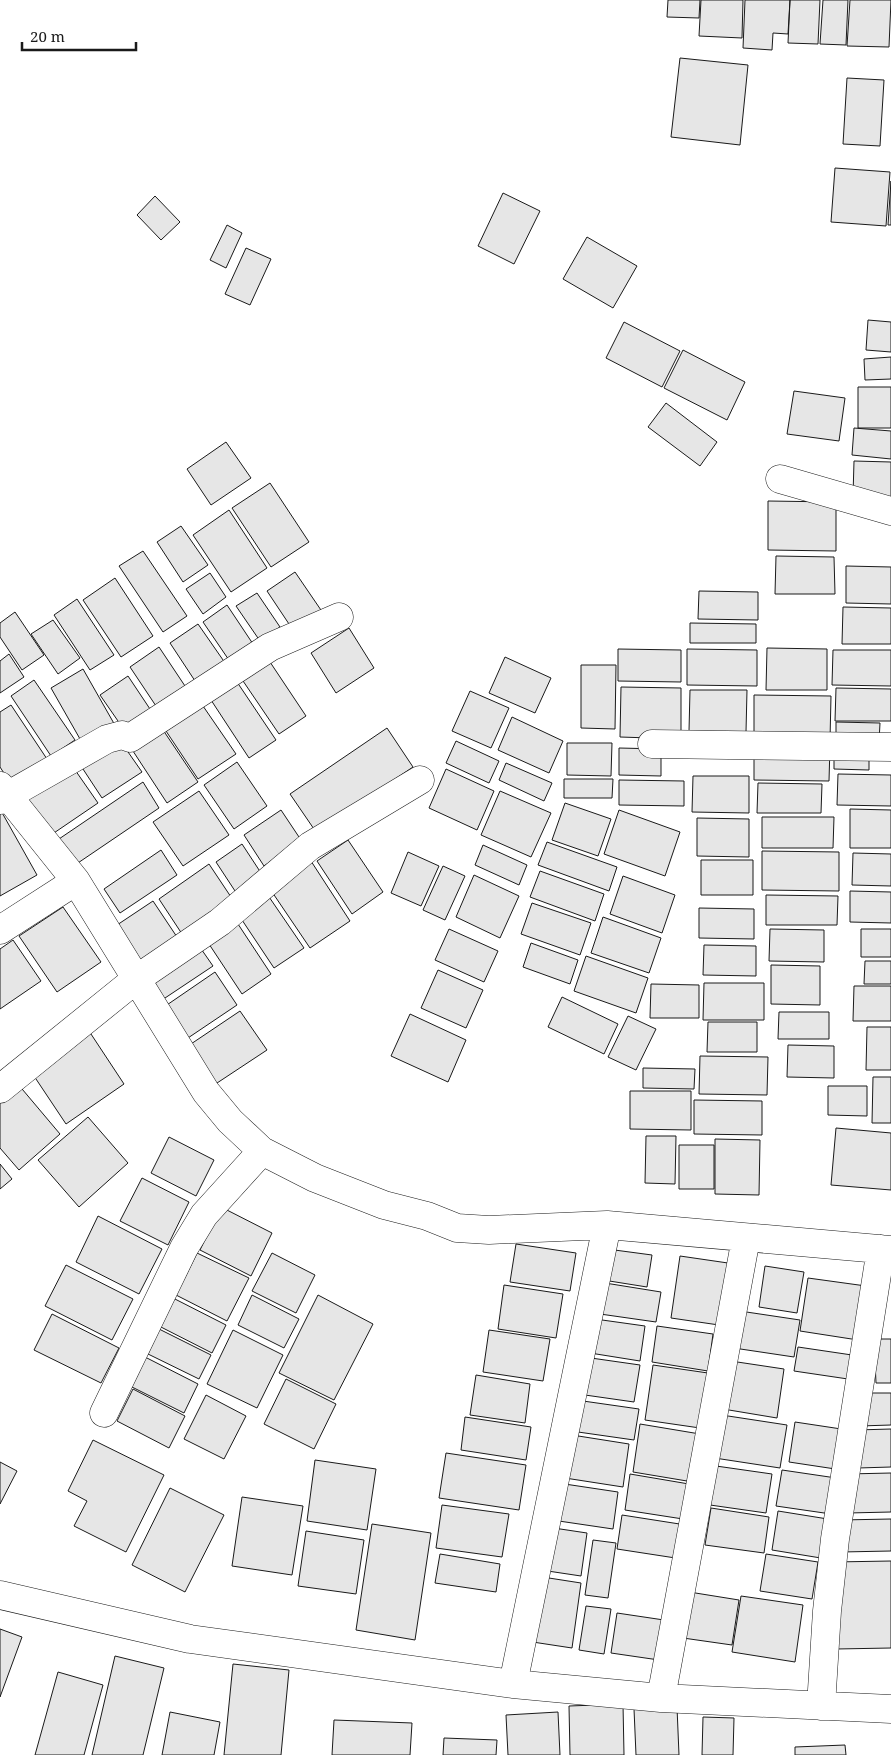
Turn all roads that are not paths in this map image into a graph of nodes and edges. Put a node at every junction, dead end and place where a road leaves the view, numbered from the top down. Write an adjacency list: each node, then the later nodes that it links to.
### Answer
1 (780, 479): 2 (street)
2 (891, 511)
3 (338, 617): 7 (street)
4 (652, 744): 5 (street)
5 (891, 747)
6 (420, 780): 10 (street)
7 (3, 794): 8 (street)
8 (76, 881): 9 (street); 10 (street)
9 (0, 930)
10 (135, 980): 11 (street); 12 (street)
11 (0, 1089)
12 (262, 1151): 13 (street); 16 (street)
13 (607, 1225): 14 (street); 18 (street)
14 (746, 1238): 15 (street); 19 (street)
15 (886, 1250): 20 (street)
16 (104, 1414)
17 (0, 1595): 18 (street)
18 (513, 1684): 19 (street)
19 (661, 1698): 20 (street)
20 (821, 1706): 21 (street)
21 (891, 1709)

